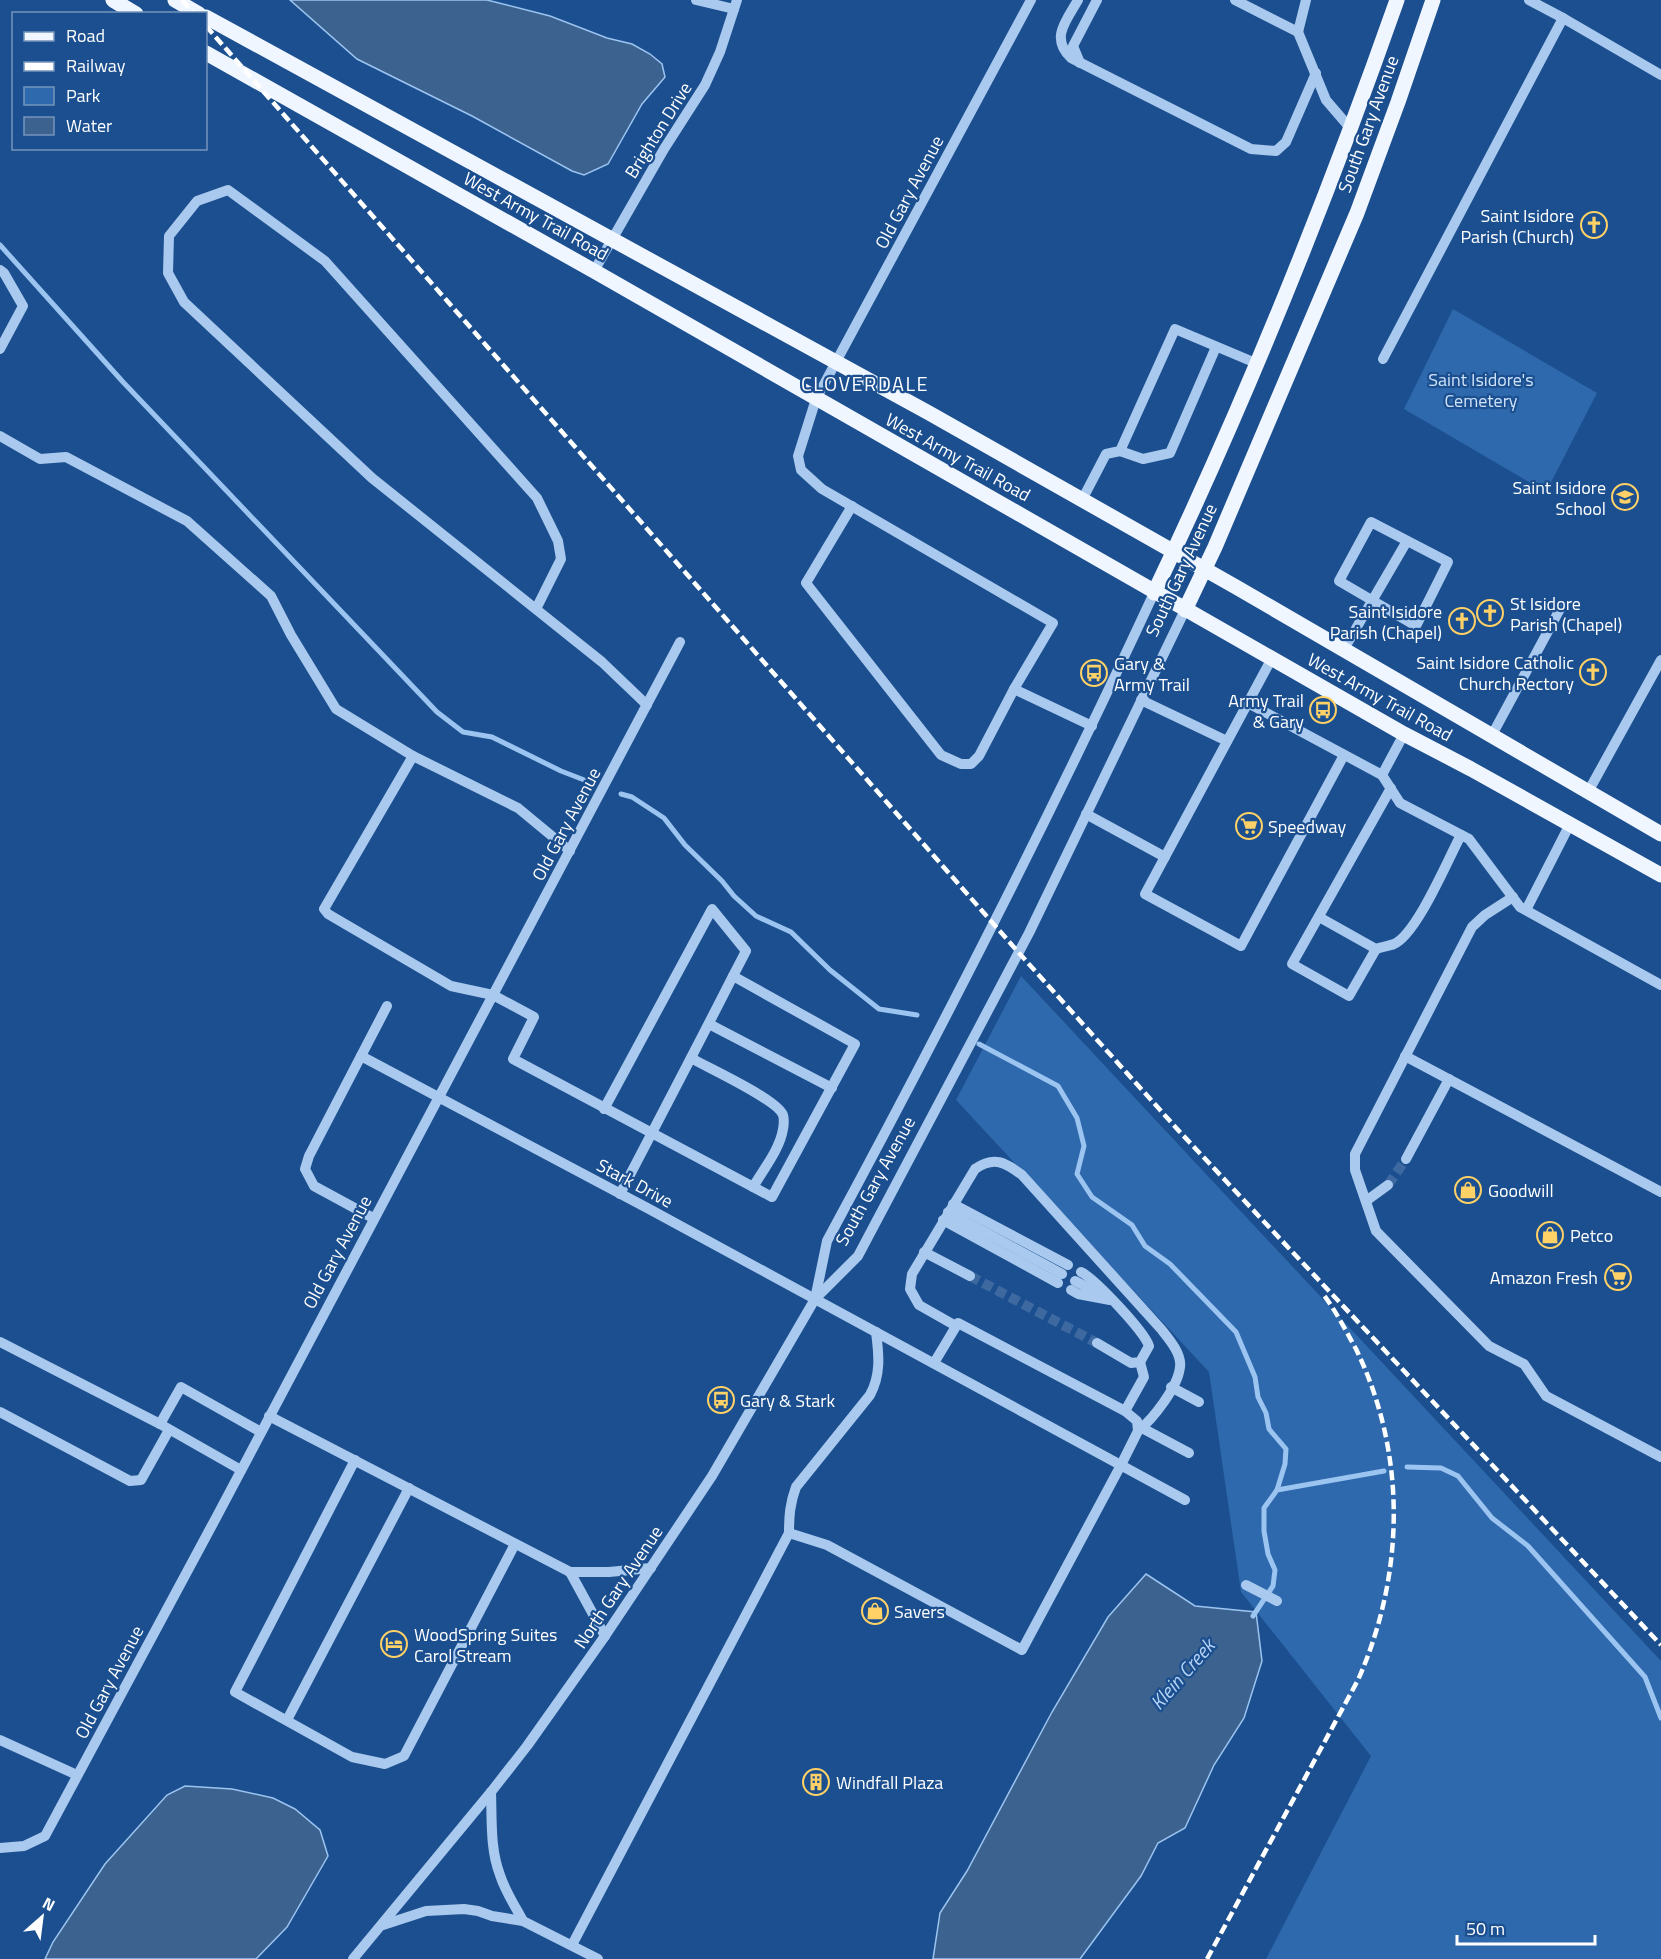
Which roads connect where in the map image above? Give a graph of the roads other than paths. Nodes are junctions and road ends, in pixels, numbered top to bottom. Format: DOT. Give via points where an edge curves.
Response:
graph roads {
  1 [pos="113,0"];
  2 [pos="174,0"];
  3 [pos="696,0"];
  4 [pos="1031,0"];
  5 [pos="1078,0"];
  6 [pos="1097,0"];
  7 [pos="1235,0"];
  8 [pos="1306,0"];
  9 [pos="1397,0"];
  10 [pos="1433,0"];
  11 [pos="1528,0"];
  12 [pos="735,5"];
  13 [pos="133,12"];
  14 [pos="195,12"];
  15 [pos="207,18"];
  16 [pos="1563,18"];
  17 [pos="1298,33"];
  18 [pos="207,54"];
  19 [pos="1080,63"];
  20 [pos="1316,73"];
  21 [pos="1661,75"];
  22 [pos="1350,128"];
  23 [pos="612,239"];
  24 [pos="0,270"];
  25 [pos="594,271"];
  26 [pos="1216,347"];
  27 [pos="0,349"];
  28 [pos="1383,359"];
  29 [pos="836,363"];
  30 [pos="1258,364"];
  31 [pos="816,399"];
  32 [pos="0,436"];
  33 [pos="1120,451"];
  34 [pos="1082,500"];
  35 [pos="852,506"];
  36 [pos="1407,541"];
  37 [pos="1174,551"];
  38 [pos="1205,569"];
  39 [pos="1154,593"];
  40 [pos="1372,600"];
  41 [pos="536,609"];
  42 [pos="1560,609"];
  43 [pos="1185,610"];
  44 [pos="680,642"];
  45 [pos="1344,649"];
  46 [pos="1272,658"];
  47 [pos="1661,660"];
  48 [pos="1014,689"];
  49 [pos="1141,700"];
  50 [pos="1248,703"];
  51 [pos="647,705"];
  52 [pos="1092,726"];
  53 [pos="1404,734"];
  54 [pos="1492,735"];
  55 [pos="1227,741"];
  56 [pos="1344,755"];
  57 [pos="412,756"];
  58 [pos="1382,775"];
  59 [pos="1391,788"];
  60 [pos="1588,792"];
  61 [pos="1086,814"];
  62 [pos="1570,824"];
  63 [pos="1661,834"];
  64 [pos="1461,835"];
  65 [pos="570,851"];
  66 [pos="1165,857"];
  67 [pos="1661,875"];
  68 [pos="1513,897"];
  69 [pos="1526,910"];
  70 [pos="1319,917"];
  71 [pos="1376,949"];
  72 [pos="733,976"];
  73 [pos="1661,985"];
  74 [pos="493,995"];
  75 [pos="387,1006"];
  76 [pos="709,1024"];
  77 [pos="361,1056"];
  78 [pos="1406,1056"];
  79 [pos="691,1058"];
  80 [pos="1449,1079"];
  81 [pos="832,1088"];
  82 [pos="438,1096"];
  83 [pos="604,1109"];
  84 [pos="651,1134"];
  85 [pos="1406,1159"];
  86 [pos="1388,1185"];
  87 [pos="753,1187"];
  88 [pos="1661,1192"];
  89 [pos="620,1194"];
  90 [pos="1366,1201"];
  91 [pos="948,1212"];
  92 [pos="373,1218"];
  93 [pos="922,1255"];
  94 [pos="970,1276"];
  95 [pos="1076,1281"];
  96 [pos="815,1299"];
  97 [pos="957,1324"];
  98 [pos="876,1332"];
  99 [pos="0,1342"];
  100 [pos="1096,1343"];
  101 [pos="1140,1362"];
  102 [pos="934,1363"];
  103 [pos="1172,1387"];
  104 [pos="1199,1402"];
  105 [pos="1125,1411"];
  106 [pos="0,1412"];
  107 [pos="269,1416"];
  108 [pos="164,1427"];
  109 [pos="1140,1429"];
  110 [pos="261,1432"];
  111 [pos="1189,1453"];
  112 [pos="1661,1457"];
  113 [pos="355,1460"];
  114 [pos="1121,1465"];
  115 [pos="241,1470"];
  116 [pos="409,1488"];
  117 [pos="1185,1500"];
  118 [pos="789,1533"];
  119 [pos="515,1544"];
  120 [pos="651,1568"];
  121 [pos="570,1572"];
  122 [pos="1246,1585"];
  123 [pos="1277,1601"];
  124 [pos="605,1636"];
  125 [pos="287,1720"];
  126 [pos="0,1740"];
  127 [pos="77,1775"];
  128 [pos="492,1792"];
  129 [pos="0,1848"];
  130 [pos="523,1921"];
  131 [pos="382,1925"];
  132 [pos="572,1945"];
  133 [pos="353,1959"];
  134 [pos="598,1959"];
  1 -- 13 [label="main road"];
  2 -- 14 [label="main road"];
  3 -- 12 [label="street"];
  4 -- 29 [label="street, Old Gary Avenue"];
  5 -- 19 [label="street" via="1062,29 1060,42 1065,53"];
  6 -- 19 [label="street" via="1072,46"];
  7 -- 17 [label="street"];
  8 -- 17 [label="street"];
  9 -- 22 [label="main road, South Gary Avenue"];
  10 -- 38 [label="main road, South Gary Avenue" via="1357,213"];
  11 -- 16 [label="street"];
  12 -- 23 [label="street, Brighton Drive" via="705,85"];
  15 -- 23 [label="main road, West Army Trail Road"];
  16 -- 21 [label="street"];
  16 -- 28 [label="street"];
  17 -- 20 [label="street"];
  18 -- 25 [label="main road, West Army Trail Road"];
  19 -- 20 [label="street" via="1251,149 1276,151 1286,142"];
  20 -- 22 [label="street" via="1326,100"];
  22 -- 30 [label="main road, South Gary Avenue"];
  23 -- 25 [label="street, Brighton Drive"];
  23 -- 29 [label="main road, West Army Trail Road"];
  24 -- 27 [label="street" via="23,306"];
  25 -- 31 [label="main road, West Army Trail Road"];
  26 -- 30 [label="street"];
  26 -- 33 [label="street" via="1170,453 1143,459"];
  26 -- 33 [label="street" via="1175,329"];
  29 -- 31 [label="street, Old Gary Avenue"];
  29 -- 34 [label="main road, West Army Trail Road"];
  30 -- 37 [label="main road, South Gary Avenue"];
  31 -- 35 [label="street, Old Gary Avenue" via="798,456 801,470 822,489"];
  31 -- 39 [label="main road, West Army Trail Road"];
  32 -- 57 [label="street" via="40,459 66,457 187,520 271,596 336,709"];
  33 -- 34 [label="street" via="1106,454"];
  34 -- 37 [label="main road, West Army Trail Road"];
  35 -- 48 [label="street, Old Gary Avenue" via="1053,623"];
  35 -- 48 [label="street" via="807,583 941,755 971,764"];
  36 -- 40 [label="street"];
  36 -- 40 [label="street" via="1371,522 1339,581"];
  36 -- 40 [label="street" via="1448,562 1416,626"];
  37 -- 38 [label="main road, West Army Trail Road"];
  37 -- 39 [label="main road, South Gary Avenue"];
  38 -- 43 [label="main road, South Gary Avenue"];
  38 -- 45 [label="main road, West Army Trail Road"];
  39 -- 43 [label="main road, West Army Trail Road"];
  39 -- 52 [label="street, South Gary Avenue"];
  40 -- 45 [label="street"];
  41 -- 41 [label="street" via="372,478 184,302 168,273 169,236 197,201 228,190 325,261 537,498 558,541 561,559"];
  41 -- 51 [label="street" via="602,662"];
  42 -- 54 [label="street"];
  43 -- 46 [label="main road, West Army Trail Road"];
  43 -- 49 [label="street, South Gary Avenue"];
  44 -- 51 [label="street, Old Gary Avenue"];
  45 -- 54 [label="main road, West Army Trail Road"];
  46 -- 50 [label="street"];
  46 -- 53 [label="main road, West Army Trail Road"];
  47 -- 60 [label="street"];
  48 -- 52 [label="street"];
  49 -- 55 [label="street"];
  49 -- 61 [label="street, South Gary Avenue"];
  50 -- 55 [label="street"];
  50 -- 56 [label="street"];
  51 -- 65 [label="street, Old Gary Avenue"];
  52 -- 96 [label="street, South Gary Avenue" via="994,925 827,1241"];
  53 -- 58 [label="street"];
  53 -- 62 [label="main road, West Army Trail Road"];
  54 -- 60 [label="main road, West Army Trail Road"];
  55 -- 66 [label="street"];
  56 -- 58 [label="street"];
  56 -- 66 [label="street" via="1241,946 1145,894"];
  57 -- 65 [label="street" via="518,808"];
  57 -- 74 [label="street" via="324,909 451,986"];
  58 -- 59 [label="street"];
  59 -- 64 [label="street" via="1400,803"];
  59 -- 70 [label="street"];
  60 -- 63 [label="main road, West Army Trail Road"];
  61 -- 66 [label="street"];
  61 -- 96 [label="street, South Gary Avenue" via="1019,953 858,1256"];
  62 -- 67 [label="main road, West Army Trail Road"];
  62 -- 69 [label="street"];
  64 -- 68 [label="street"];
  64 -- 71 [label="street" via="1406,935 1395,944"];
  65 -- 74 [label="street, Old Gary Avenue"];
  68 -- 69 [label="street"];
  68 -- 78 [label="street" via="1472,927"];
  69 -- 73 [label="street"];
  70 -- 71 [label="street"];
  70 -- 71 [label="street" via="1292,964 1349,996"];
  72 -- 76 [label="street"];
  72 -- 81 [label="street" via="855,1044"];
  72 -- 83 [label="street" via="746,951 712,909"];
  74 -- 82 [label="street, Old Gary Avenue"];
  74 -- 83 [label="street" via="534,1017 513,1059"];
  75 -- 77 [label="street"];
  76 -- 79 [label="street"];
  76 -- 81 [label="street"];
  77 -- 82 [label="street, Stark Drive"];
  77 -- 92 [label="street" via="305,1169 314,1186"];
  78 -- 80 [label="street"];
  78 -- 90 [label="street" via="1355,1154 1355,1170"];
  79 -- 84 [label="street"];
  79 -- 87 [label="street" via="762,1096 783,1115 779,1142"];
  80 -- 85 [label="street"];
  80 -- 88 [label="street"];
  81 -- 87 [label="street" via="772,1197"];
  82 -- 89 [label="street, Stark Drive"];
  82 -- 92 [label="street, Old Gary Avenue"];
  83 -- 84 [label="street"];
  84 -- 87 [label="street"];
  84 -- 89 [label="street"];
  86 -- 90 [label="street"];
  89 -- 96 [label="street, Stark Drive"];
  90 -- 112 [label="street" via="1376,1231 1490,1346 1524,1364 1546,1396"];
  91 -- 91 [label="street" via="1063,1274"];
  91 -- 93 [label="street"];
  91 -- 103 [label="street" via="975,1169 985,1162 1004,1164 1022,1175 1161,1329 1178,1356 1180,1367"];
  92 -- 107 [label="street, Old Gary Avenue"];
  93 -- 94 [label="street"];
  93 -- 97 [label="street" via="912,1274 910,1289 914,1297 924,1308"];
  95 -- 101 [label="street" via="1111,1300 1146,1338 1149,1346"];
  96 -- 98 [label="street, Stark Drive"];
  96 -- 120 [label="street, North Gary Avenue" via="712,1476"];
  97 -- 102 [label="street"];
  97 -- 105 [label="street"];
  98 -- 102 [label="street, Stark Drive"];
  98 -- 118 [label="street" via="879,1356 874,1386 796,1487"];
  99 -- 108 [label="street"];
  100 -- 101 [label="street" via="1131,1363"];
  101 -- 105 [label="street" via="1144,1377"];
  102 -- 114 [label="street, Stark Drive"];
  103 -- 104 [label="street"];
  103 -- 109 [label="street"];
  105 -- 109 [label="street"];
  106 -- 108 [label="street" via="130,1481 141,1480"];
  107 -- 110 [label="street, Old Gary Avenue"];
  107 -- 113 [label="street"];
  108 -- 110 [label="street" via="181,1387"];
  108 -- 115 [label="street"];
  109 -- 111 [label="street"];
  109 -- 114 [label="street"];
  110 -- 115 [label="street, Old Gary Avenue"];
  113 -- 116 [label="street"];
  113 -- 125 [label="street" via="235,1692"];
  114 -- 117 [label="street, Stark Drive"];
  114 -- 118 [label="street" via="1022,1650 826,1545"];
  115 -- 127 [label="street, Old Gary Avenue"];
  116 -- 119 [label="street"];
  116 -- 125 [label="street"];
  118 -- 132 [label="street"];
  119 -- 121 [label="street"];
  119 -- 125 [label="street" via="404,1756 385,1764 352,1757"];
  120 -- 121 [label="street"];
  120 -- 124 [label="street, North Gary Avenue"];
  121 -- 124 [label="street"];
  122 -- 123 [label="street"];
  124 -- 128 [label="street, North Gary Avenue"];
  126 -- 127 [label="street"];
  127 -- 129 [label="street, Old Gary Avenue" via="45,1836 24,1846"];
  128 -- 130 [label="street" via="496,1864"];
  128 -- 131 [label="street, North Gary Avenue"];
  130 -- 131 [label="street" via="454,1909 426,1911"];
  130 -- 132 [label="street"];
  131 -- 133 [label="street, North Gary Avenue"];
  132 -- 134 [label="street"];
}
